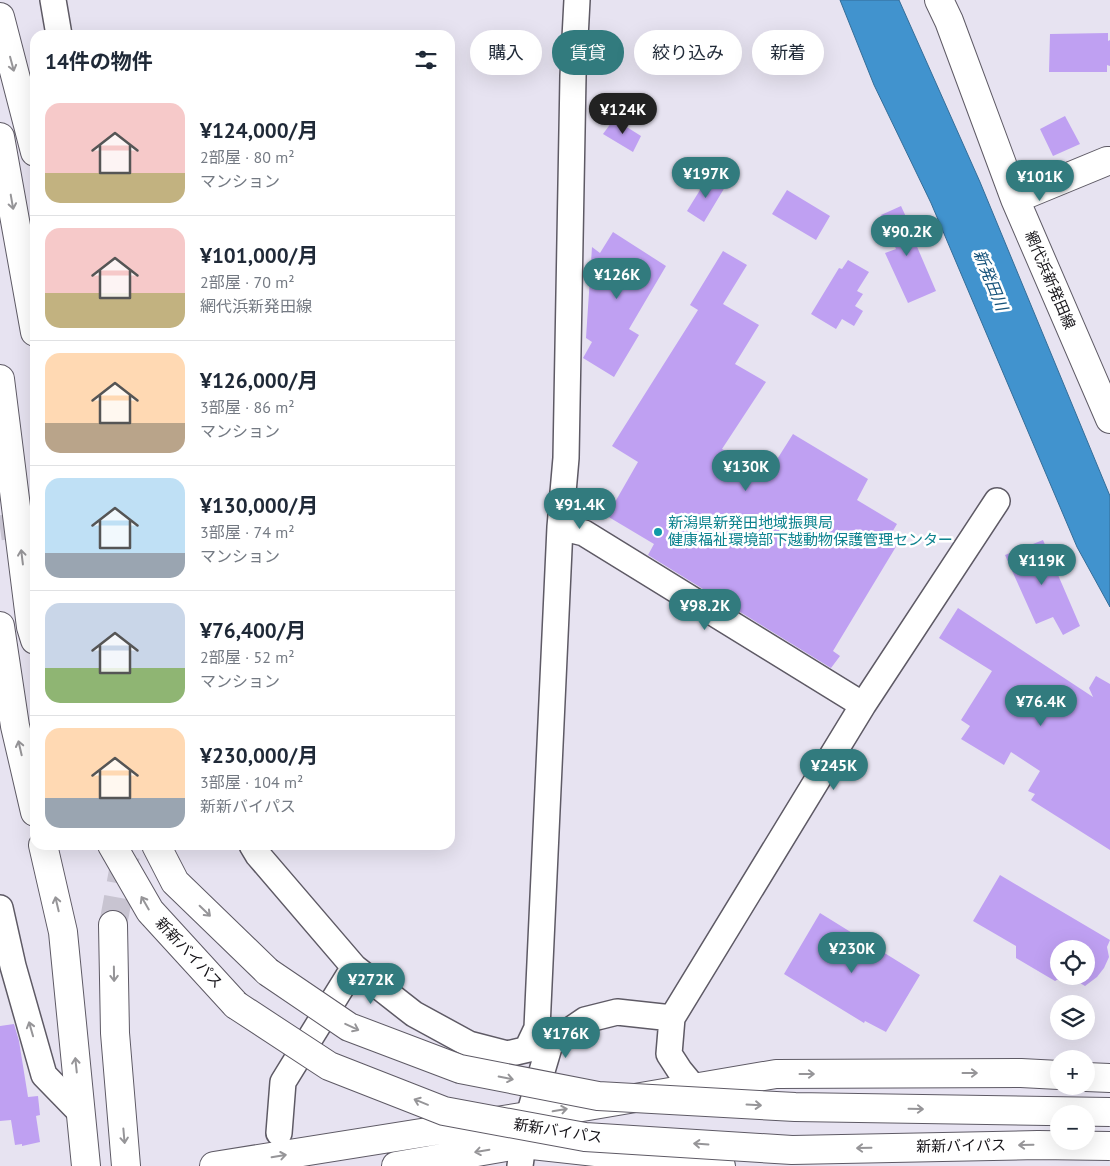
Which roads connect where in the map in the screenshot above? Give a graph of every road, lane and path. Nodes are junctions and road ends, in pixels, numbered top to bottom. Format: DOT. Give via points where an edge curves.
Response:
graph roads {
  1 [pos="52,0"];
  2 [pos="577,0"];
  3 [pos="939,0"];
  4 [pos="0,17"];
  5 [pos="58,30"];
  6 [pos="30,133"];
  7 [pos="0,137"];
  8 [pos="1110,161"];
  9 [pos="1015,200"];
  10 [pos="30,304"];
  11 [pos="0,379"];
  12 [pos="1110,419"];
  13 [pos="997,502"];
  14 [pos="560,527"];
  15 [pos="30,620"];
  16 [pos="0,626"];
  17 [pos="863,705"];
  18 [pos="30,790"];
  19 [pos="44,850"];
  20 [pos="115,850"];
  21 [pos="158,850"];
  22 [pos="255,850"];
  23 [pos="0,908"];
  24 [pos="113,925"];
  25 [pos="354,967"];
  26 [pos="672,1018"];
  27 [pos="538,1047"];
  28 [pos="1050,1075"];
  29 [pos="1095,1077"];
  30 [pos="1110,1078"];
  31 [pos="694,1088"];
  32 [pos="1110,1112"];
  33 [pos="81,1113"];
  34 [pos="529,1115"];
  35 [pos="279,1133"];
  36 [pos="1110,1146"];
  37 [pos="521,1155"];
  38 [pos="86,1166"];
  39 [pos="126,1166"];
  40 [pos="214,1166"];
  41 [pos="396,1166"];
  42 [pos="721,1166"];
  1 -- 5 [label="street"];
  2 -- 14 [label="street" via="566,458"];
  3 -- 9 [label="main road, 網代浜新発田線"];
  4 -- 6 [label="main road, one-way"];
  7 -- 10 [label="main road, one-way"];
  8 -- 9 [label="main road"];
  9 -- 12 [label="main road, 網代浜新発田線"];
  15 -- 11 [label="main road, one-way"];
  13 -- 17 [label="street"];
  14 -- 17 [label="street" via="584,533"];
  14 -- 27 [label="street"];
  18 -- 16 [label="main road, one-way" via="15,726"];
  17 -- 26 [label="street"];
  33 -- 19 [label="main road, one-way" via="63,932"];
  36 -- 20 [label="main road, 新新バイパス, one-way, bridge" via="1038,1144 792,1150 585,1137 444,1112 329,1066 236,1004 150,911"];
  21 -- 32 [label="main road, one-way, bridge" via="174,882 268,972 349,1027 460,1069 598,1096 794,1107"];
  22 -- 25 [label="street"];
  33 -- 23 [label="street, one-way" via="44,1075 12,966"];
  24 -- 39 [label="main road, one-way" via="115,1032"];
  25 -- 27 [label="street" via="414,1014 469,1044 507,1054"];
  25 -- 35 [label="street" via="283,1082"];
  26 -- 27 [label="street" via="617,1012 585,1020"];
  26 -- 31 [label="street" via="669,1054"];
  27 -- 34 [label="street"];
  31 -- 28 [label="main road, one-way" via="776,1074"];
  29 -- 30 [label="main road"];
  34 -- 31 [label="main road, one-way"];
  33 -- 38 [label="main road"];
  34 -- 37 [label="street"];
  40 -- 34 [label="main road, one-way"];
  37 -- 41 [label="main road, one-way"];
  37 -- 42 [label="main road"];
}
